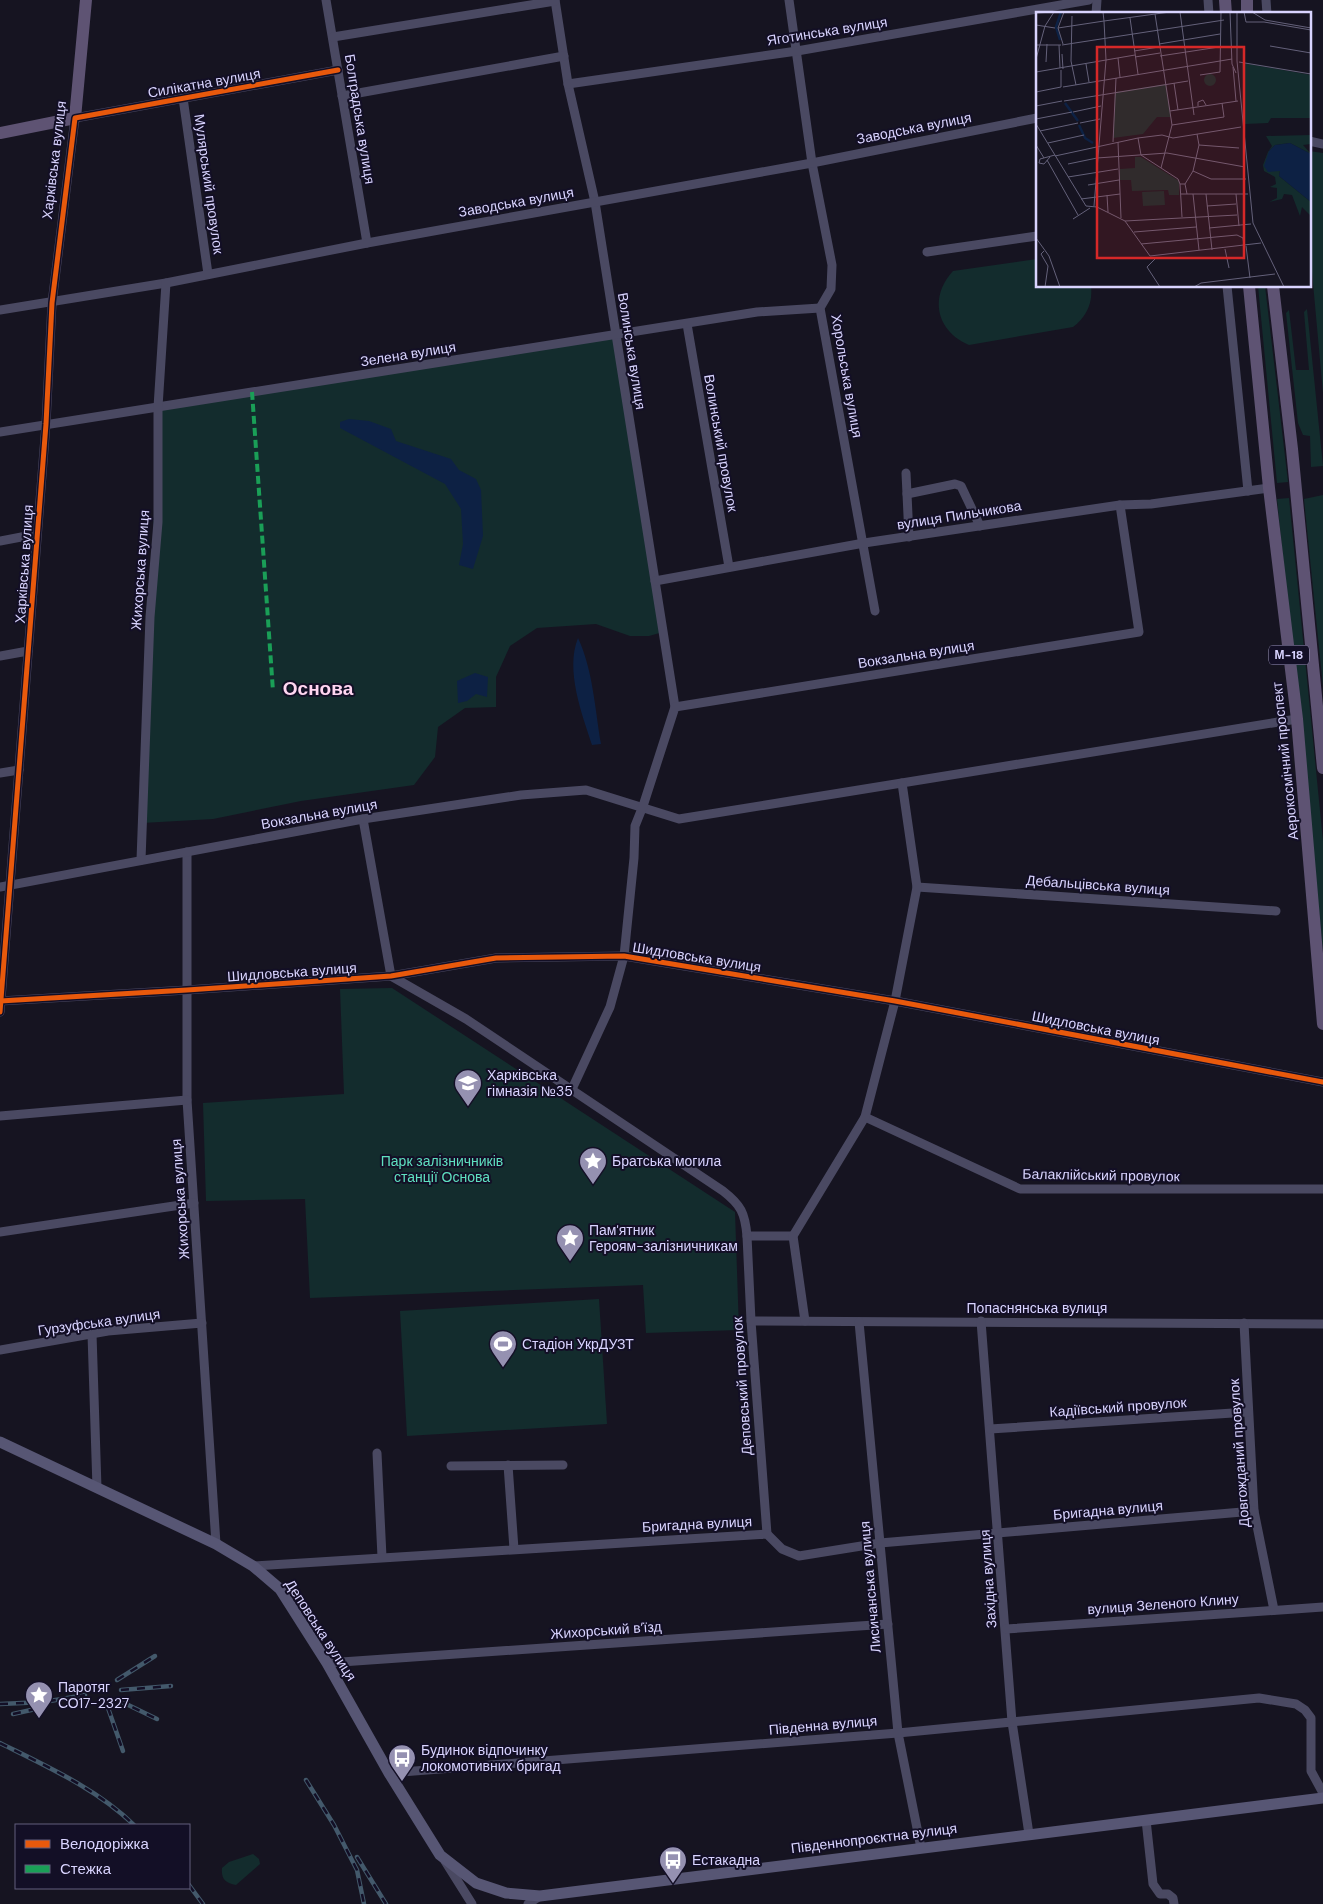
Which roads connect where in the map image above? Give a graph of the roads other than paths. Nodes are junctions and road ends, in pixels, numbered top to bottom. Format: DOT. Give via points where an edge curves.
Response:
graph roads {
  1 [pos="86,0"];
  2 [pos="326,0"];
  3 [pos="789,0"];
  4 [pos="1089,0"];
  5 [pos="555,1"];
  6 [pos="333,37"];
  7 [pos="797,51"];
  8 [pos="564,56"];
  9 [pos="338,70"];
  10 [pos="568,84"];
  11 [pos="342,96"];
  12 [pos="184,98"];
  13 [pos="75,118"];
  14 [pos="1036,118"];
  15 [pos="0,133"];
  16 [pos="1310,142"];
  17 [pos="1323,144"];
  18 [pos="812,163"];
  19 [pos="595,202"];
  20 [pos="1036,236"];
  21 [pos="367,243"];
  22 [pos="927,252"];
  23 [pos="208,274"];
  24 [pos="166,282"];
  25 [pos="1227,288"];
  26 [pos="1249,288"];
  27 [pos="1272,288"];
  28 [pos="52,303"];
  29 [pos="820,308"];
  30 [pos="0,310"];
  31 [pos="687,324"];
  32 [pos="615,336"];
  33 [pos="158,406"];
  34 [pos="46,424"];
  35 [pos="0,432"];
  36 [pos="906,473"];
  37 [pos="1269,488"];
  38 [pos="1248,491"];
  39 [pos="907,494"];
  40 [pos="1120,505"];
  41 [pos="980,526"];
  42 [pos="37,534"];
  43 [pos="909,536"];
  44 [pos="0,542"];
  45 [pos="864,543"];
  46 [pos="729,567"];
  47 [pos="655,581"];
  48 [pos="875,611"];
  49 [pos="28,651"];
  50 [pos="0,656"];
  51 [pos="675,707"];
  52 [pos="1297,719"];
  53 [pos="1323,768"];
  54 [pos="19,770"];
  55 [pos="0,773"];
  56 [pos="902,784"];
  57 [pos="643,806"];
  58 [pos="363,819"];
  59 [pos="186,852"];
  60 [pos="141,860"];
  61 [pos="10,884"];
  62 [pos="0,887"];
  63 [pos="917,887"];
  64 [pos="1276,911"];
  65 [pos="624,956"];
  66 [pos="391,976"];
  67 [pos="187,990"];
  68 [pos="0,1001"];
  69 [pos="895,1001"];
  70 [pos="0,1012"];
  71 [pos="1323,1024"];
  72 [pos="1323,1082"];
  73 [pos="572,1089"];
  74 [pos="187,1100"];
  75 [pos="0,1116"];
  76 [pos="865,1117"];
  77 [pos="1323,1189"];
  78 [pos="194,1203"];
  79 [pos="0,1232"];
  80 [pos="747,1236"];
  81 [pos="794,1236"];
  82 [pos="751,1321"];
  83 [pos="805,1321"];
  84 [pos="982,1321"];
  85 [pos="859,1322"];
  86 [pos="202,1323"];
  87 [pos="1244,1323"];
  88 [pos="1323,1324"];
  89 [pos="92,1334"];
  90 [pos="0,1350"];
  91 [pos="1248,1412"];
  92 [pos="990,1429"];
  93 [pos="0,1442"];
  94 [pos="378,1453"];
  95 [pos="508,1465"];
  96 [pos="563,1465"];
  97 [pos="451,1466"];
  98 [pos="97,1488"];
  99 [pos="1254,1512"];
  100 [pos="998,1533"];
  101 [pos="767,1534"];
  102 [pos="880,1543"];
  103 [pos="216,1544"];
  104 [pos="514,1549"];
  105 [pos="382,1557"];
  106 [pos="253,1566"];
  107 [pos="1323,1606"];
  108 [pos="1274,1610"];
  109 [pos="888,1624"];
  110 [pos="1006,1629"];
  111 [pos="327,1663"];
  112 [pos="1012,1722"];
  113 [pos="898,1733"];
  114 [pos="389,1773"];
  115 [pos="1323,1793"];
  116 [pos="1323,1798"];
  117 [pos="1146,1820"];
  118 [pos="1029,1834"];
  119 [pos="921,1848"];
  120 [pos="440,1855"];
  121 [pos="540,1896"];
  122 [pos="472,1904"];
  123 [pos="528,1904"];
  124 [pos="1174,1904"];
  1 -- 13 [label="main road, Харківська вулиця"];
  2 -- 6 [label="street, Болградська вулиця"];
  3 -- 7 [label="street, Хорольська вулиця"];
  4 -- 7 [label="street, Яготинська вулиця"];
  5 -- 6 [label="street"];
  5 -- 8 [label="street, Волинська вулиця"];
  6 -- 9 [label="street, Болградська вулиця"];
  7 -- 10 [label="street, Яготинська вулиця"];
  7 -- 18 [label="street, Хорольська вулиця"];
  8 -- 10 [label="street, Волинська вулиця"];
  8 -- 11 [label="street"];
  9 -- 11 [label="street, Болградська вулиця"];
  9 -- 12 [label="street, Силікатна вулиця"];
  10 -- 19 [label="street, Волинська вулиця"];
  11 -- 21 [label="street, Болградська вулиця"];
  12 -- 13 [label="street, Силікатна вулиця"];
  12 -- 23 [label="street, Мулярський провулок"];
  13 -- 15 [label="main road, Силікатна вулиця"];
  13 -- 28 [label="street, Харківська вулиця"];
  14 -- 18 [label="street, Заводська вулиця"];
  16 -- 17 [label="street"];
  18 -- 19 [label="street, Заводська вулиця"];
  18 -- 29 [label="street, Хорольська вулиця" via="832,265 831,289"];
  19 -- 21 [label="street, Заводська вулиця"];
  19 -- 32 [label="street, Волинська вулиця"];
  20 -- 22 [label="street"];
  21 -- 23 [label="street, Заводська вулиця"];
  23 -- 24 [label="street, Заводська вулиця"];
  24 -- 28 [label="street, Заводська вулиця"];
  24 -- 33 [label="street, Жихорська вулиця"];
  25 -- 38 [label="street"];
  26 -- 37 [label="main road, Аерокосмічний проспект / М-18"];
  27 -- 53 [label="main road, М-18" via="1293,458"];
  28 -- 30 [label="street, Заводська вулиця"];
  28 -- 34 [label="street, Харківська вулиця"];
  29 -- 31 [label="street, Зелена вулиця" via="758,312"];
  29 -- 45 [label="street, Хорольська вулиця"];
  31 -- 32 [label="street, Зелена вулиця"];
  31 -- 46 [label="street, Волинський провулок"];
  32 -- 33 [label="street, Зелена вулиця"];
  32 -- 47 [label="street, Волинська вулиця"];
  33 -- 34 [label="street, Зелена вулиця"];
  33 -- 60 [label="street, Жихорська вулиця" via="158,522 150,617"];
  34 -- 35 [label="street, Зелена вулиця"];
  34 -- 42 [label="street, Харківська вулиця"];
  36 -- 39 [label="street"];
  37 -- 38 [label="street, вулиця Пильчикова"];
  37 -- 52 [label="main road, Аерокосмічний проспект / М-18"];
  38 -- 40 [label="street, вулиця Пильчикова"];
  39 -- 41 [label="street" via="955,484 961,486"];
  39 -- 43 [label="street"];
  40 -- 41 [label="street, вулиця Пильчикова"];
  40 -- 51 [label="street, Вокзальна вулиця" via="1139,632"];
  41 -- 43 [label="street, вулиця Пильчикова"];
  42 -- 44 [label="street"];
  42 -- 49 [label="street, Харківська вулиця"];
  43 -- 45 [label="street, вулиця Пильчикова"];
  45 -- 46 [label="street, вулиця Пильчикова"];
  45 -- 48 [label="street, Хорольська вулиця"];
  46 -- 47 [label="street, вулиця Пильчикова"];
  47 -- 51 [label="street, Волинська вулиця"];
  49 -- 50 [label="street"];
  49 -- 54 [label="street, Харківська вулиця"];
  51 -- 57 [label="street"];
  52 -- 56 [label="street, Вокзальна вулиця"];
  52 -- 71 [label="main road, Аерокосмічний проспект / М-18"];
  54 -- 55 [label="street"];
  54 -- 61 [label="street, Харківська вулиця"];
  56 -- 57 [label="street, Вокзальна вулиця" via="679,819"];
  56 -- 63 [label="street"];
  57 -- 58 [label="street, Вокзальна вулиця" via="586,790 521,795"];
  57 -- 65 [label="street" via="635,826"];
  58 -- 59 [label="street, Вокзальна вулиця"];
  58 -- 66 [label="street"];
  59 -- 60 [label="street, Вокзальна вулиця"];
  59 -- 67 [label="street, Жихорська вулиця"];
  60 -- 61 [label="street, Вокзальна вулиця"];
  61 -- 62 [label="street, Вокзальна вулиця"];
  61 -- 68 [label="street, Харківська вулиця"];
  63 -- 64 [label="street, Дебальцівська вулиця"];
  63 -- 69 [label="street"];
  65 -- 66 [label="street, Шидловська вулиця" via="496,958"];
  65 -- 69 [label="street, Шидловська вулиця"];
  65 -- 73 [label="street" via="610,1007"];
  66 -- 67 [label="street, Шидловська вулиця"];
  66 -- 73 [label="street, Деповський провулок" via="466,1018"];
  67 -- 68 [label="street, Шидловська вулиця"];
  67 -- 74 [label="street, Жихорська вулиця"];
  68 -- 70 [label="street, Харківська вулиця"];
  69 -- 72 [label="street, Шидловська вулиця"];
  69 -- 76 [label="street"];
  73 -- 80 [label="street, Деповський провулок" via="728,1195 741,1207"];
  74 -- 75 [label="street"];
  74 -- 78 [label="street, Жихорська вулиця"];
  76 -- 77 [label="street, Балаклійський провулок" via="1020,1189"];
  76 -- 81 [label="street"];
  78 -- 79 [label="street"];
  78 -- 86 [label="street, Жихорська вулиця"];
  80 -- 81 [label="street"];
  80 -- 82 [label="street, Деповський провулок"];
  81 -- 83 [label="street"];
  82 -- 83 [label="street, Попаснянська вулиця"];
  82 -- 101 [label="street, Деповський провулок"];
  83 -- 85 [label="street, Попаснянська вулиця"];
  84 -- 85 [label="street, Попаснянська вулиця"];
  84 -- 87 [label="street, Попаснянська вулиця"];
  84 -- 92 [label="street, Західна вулиця"];
  85 -- 102 [label="street, Лисичанська вулиця"];
  86 -- 89 [label="street, Гурзуфська вулиця"];
  86 -- 103 [label="street, Жихорська вулиця"];
  87 -- 88 [label="street, Попаснянська вулиця"];
  87 -- 91 [label="street, Довгожданий провулок"];
  89 -- 90 [label="street, Гурзуфська вулиця"];
  89 -- 98 [label="street"];
  91 -- 92 [label="street, Кадіївський провулок"];
  91 -- 99 [label="street, Довгожданий провулок"];
  92 -- 100 [label="street, Західна вулиця"];
  93 -- 98 [label="main road, Деповська вулиця"];
  94 -- 105 [label="street"];
  95 -- 96 [label="street"];
  95 -- 97 [label="street"];
  95 -- 104 [label="street"];
  98 -- 103 [label="main road, Деповська вулиця"];
  99 -- 100 [label="street, Бригадна вулиця"];
  99 -- 108 [label="street, Довгожданий провулок"];
  100 -- 102 [label="street, Бригадна вулиця"];
  100 -- 110 [label="street, Західна вулиця"];
  101 -- 102 [label="street, Бригадна вулиця" via="782,1549 799,1556"];
  101 -- 104 [label="street, Бригадна вулиця"];
  102 -- 109 [label="street, Лисичанська вулиця"];
  103 -- 106 [label="main road, Деповська вулиця"];
  104 -- 105 [label="street, Бригадна вулиця"];
  105 -- 106 [label="street, Бригадна вулиця"];
  106 -- 111 [label="main road, Деповська вулиця" via="280,1590"];
  107 -- 108 [label="street, вулиця Зеленого Клину"];
  108 -- 110 [label="street, вулиця Зеленого Клину"];
  109 -- 111 [label="street, Жихорський в’їзд"];
  109 -- 113 [label="street, Лисичанська вулиця"];
  110 -- 112 [label="street, Західна вулиця"];
  111 -- 114 [label="main road, Деповська вулиця"];
  112 -- 113 [label="street, Південна вулиця"];
  112 -- 115 [label="street, Південна вулиця" via="1259,1698 1296,1704 1311,1718 1311,1771"];
  112 -- 118 [label="street, Західна вулиця"];
  113 -- 114 [label="street, Південна вулиця"];
  113 -- 119 [label="street, Лисичанська вулиця"];
  114 -- 120 [label="main road, Деповська вулиця"];
  116 -- 117 [label="main road, Південнопроєктна вулиця"];
  117 -- 118 [label="main road, Південнопроєктна вулиця"];
  117 -- 124 [label="street" via="1153,1884 1160,1894 1173,1898"];
  118 -- 119 [label="main road, Південнопроєктна вулиця"];
  119 -- 121 [label="main road, Південнопроєктна вулиця"];
  120 -- 121 [label="main road, Південнопроєктна вулиця" via="476,1883 506,1893"];
  120 -- 122 [label="street"];
  121 -- 123 [label="street"];
}
